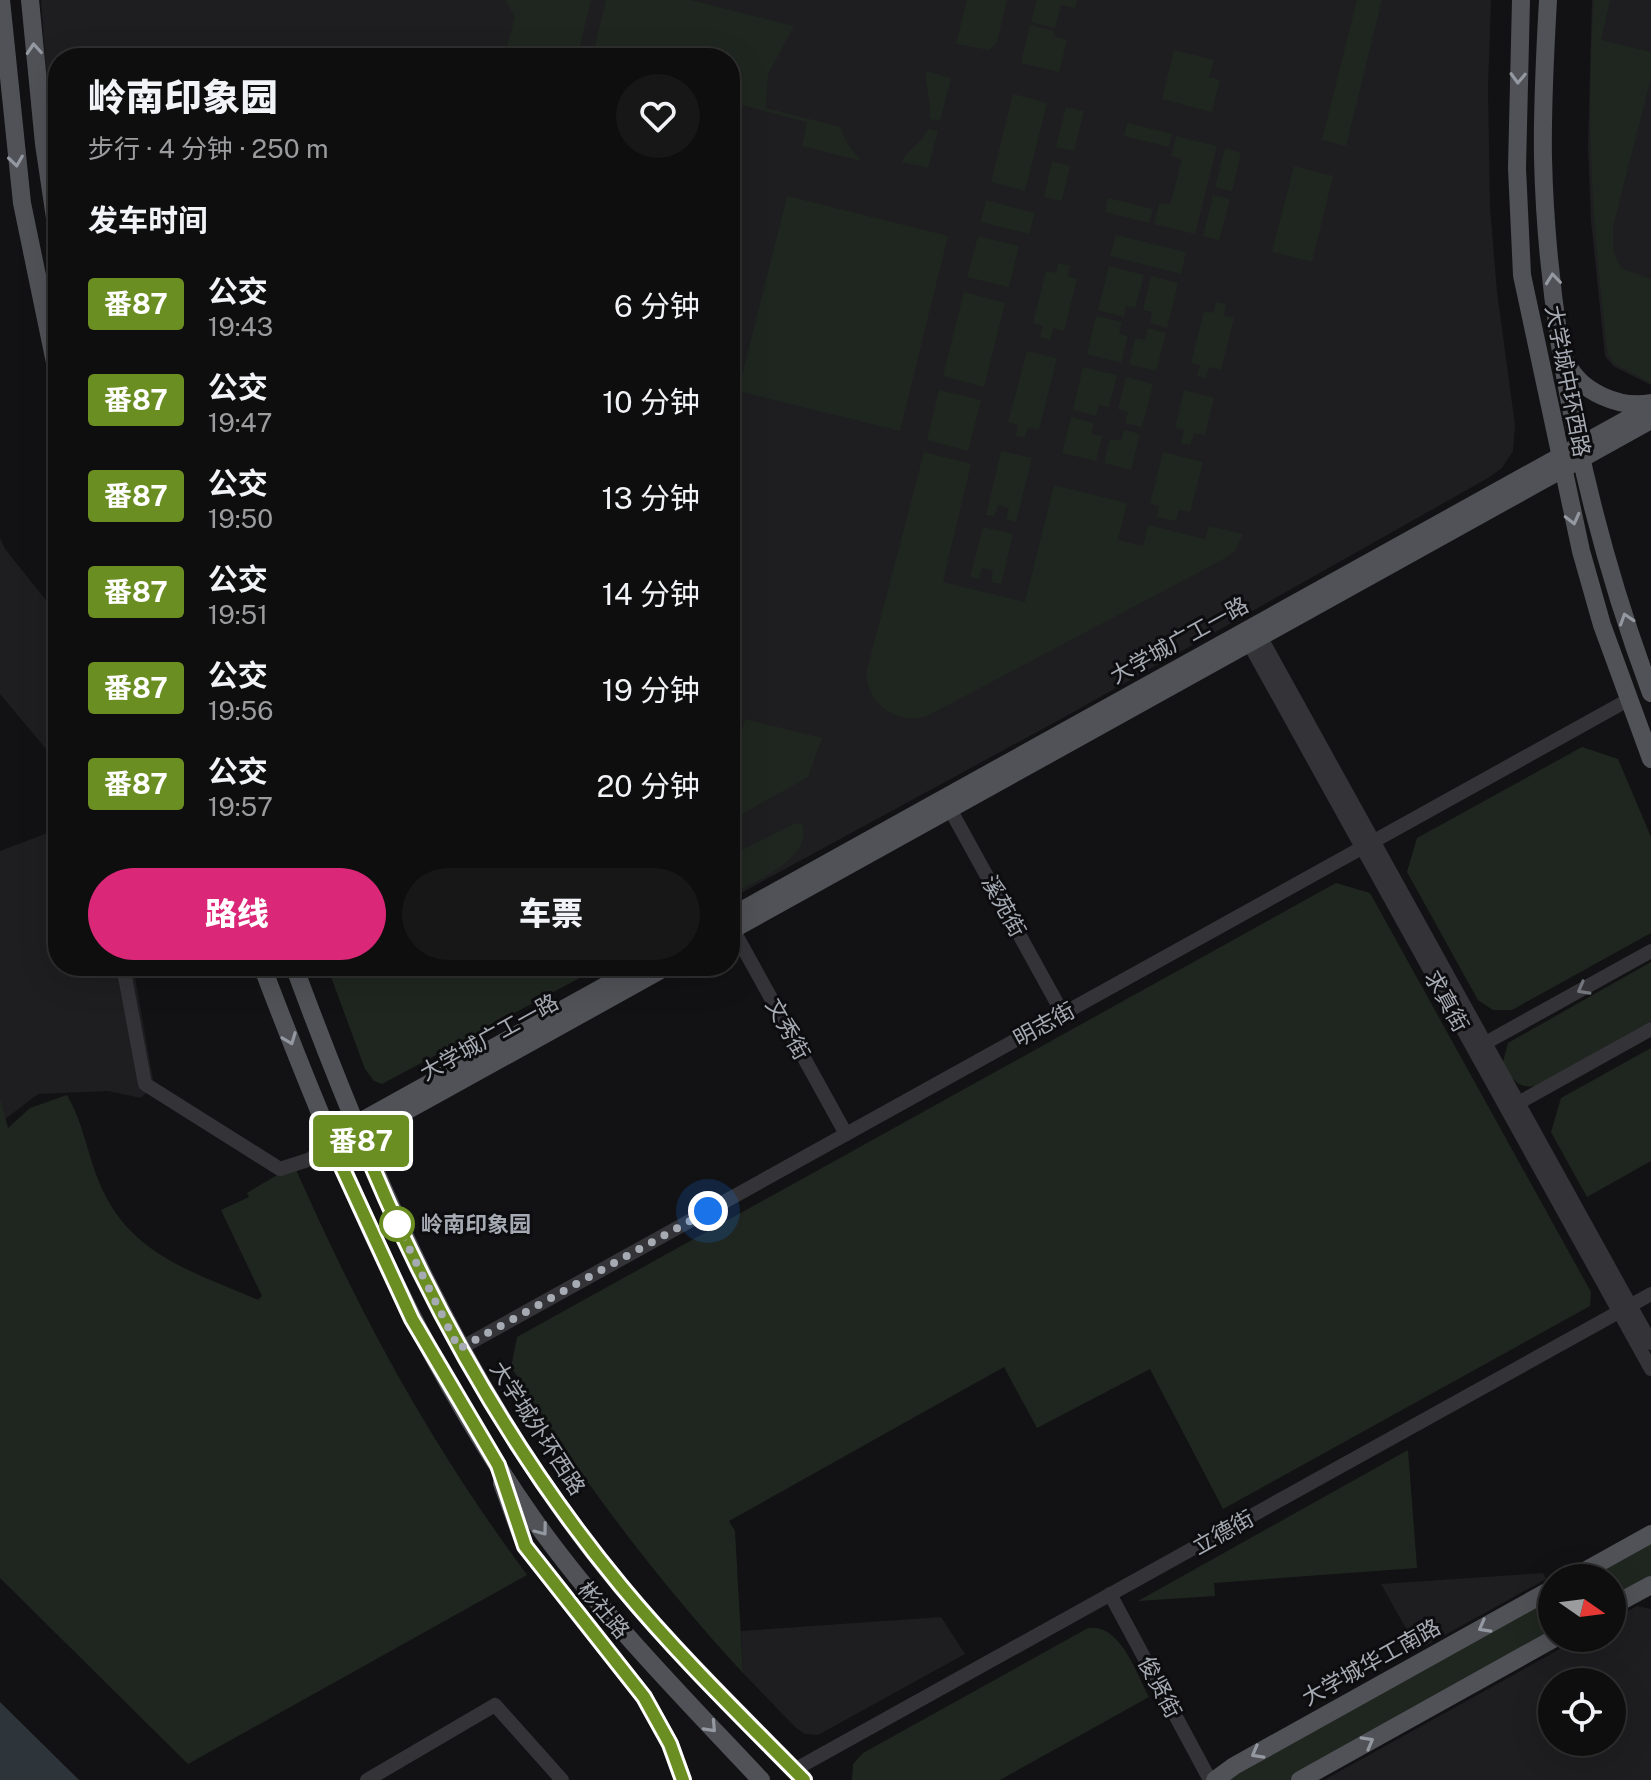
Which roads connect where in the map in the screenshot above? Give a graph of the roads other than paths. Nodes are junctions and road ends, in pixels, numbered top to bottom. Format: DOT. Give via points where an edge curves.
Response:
graph roads {
  1 [pos="1,0"];
  2 [pos="30,0"];
  3 [pos="1521,0"];
  4 [pos="1548,0"];
  5 [pos="48,171"];
  6 [pos="48,329"];
  7 [pos="1564,357"];
  8 [pos="1651,405"];
  9 [pos="1651,420"];
  10 [pos="1582,452"];
  11 [pos="1560,464"];
  12 [pos="1252,635"];
  13 [pos="1650,690"];
  14 [pos="1628,700"];
  15 [pos="1651,759"];
  16 [pos="947,804"];
  17 [pos="1368,845"];
  18 [pos="740,921"];
  19 [pos="740,942"];
  20 [pos="1651,951"];
  21 [pos="125,976"];
  22 [pos="266,976"];
  23 [pos="298,976"];
  24 [pos="624,976"];
  25 [pos="649,976"];
  26 [pos="1063,1014"];
  27 [pos="1651,1029"];
  28 [pos="1480,1046"];
  29 [pos="1512,1106"];
  30 [pos="357,1131"];
  31 [pos="846,1134"];
  32 [pos="332,1145"];
  33 [pos="388,1202"];
  34 [pos="362,1214"];
  35 [pos="1651,1294"];
  36 [pos="1625,1308"];
  37 [pos="1651,1343"];
  38 [pos="459,1349"];
  39 [pos="1651,1369"];
  40 [pos="498,1465"];
  41 [pos="1651,1534"];
  42 [pos="1597,1564"];
  43 [pos="1651,1585"];
  44 [pos="1110,1594"];
  45 [pos="1538,1597"];
  46 [pos="1626,1598"];
  47 [pos="1538,1647"];
  48 [pos="799,1775"];
  49 [pos="367,1780"];
  50 [pos="562,1780"];
  51 [pos="683,1780"];
  52 [pos="761,1780"];
  53 [pos="1213,1780"];
  54 [pos="1300,1780"];
  1 -- 6 [label="main road, one-way" via="22,203"];
  5 -- 2 [label="main road, one-way"];
  3 -- 11 [label="main road, 大学城中环西路, one-way" via="1517,168 1522,275"];
  7 -- 4 [label="main road, 大学城中环西路, one-way" via="1543,159"];
  7 -- 8 [label="main road" via="1576,378 1593,391 1617,401"];
  7 -- 10 [label="main road, 大学城中环西路"];
  8 -- 10 [label="main road, 大学城广工一路"];
  9 -- 10 [label="main road, 大学城广工一路"];
  10 -- 11 [label="main road, 大学城广工一路"];
  13 -- 10 [label="main road, 大学城中环西路, one-way" via="1611,571"];
  11 -- 12 [label="main road, 大学城广工一路"];
  11 -- 14 [label="main road, 大学城中环西路, one-way" via="1599,614"];
  12 -- 16 [label="main road, 大学城广工一路"];
  12 -- 17 [label="street, 求真街"];
  14 -- 15 [label="main road, 大学城中环西路"];
  14 -- 17 [label="street, 明志街"];
  16 -- 18 [label="main road, 大学城广工一路"];
  16 -- 26 [label="street, 溪苑街"];
  17 -- 26 [label="street, 明志街"];
  17 -- 28 [label="street, 求真街"];
  19 -- 31 [label="street, 文秀街"];
  20 -- 28 [label="street, one-way"];
  21 -- 32 [label="street" via="145,1084 280,1169"];
  22 -- 32 [label="main road, one-way"];
  23 -- 30 [label="main road, 大学城外环西路"];
  24 -- 30 [label="main road, 大学城广工一路"];
  25 -- 30 [label="main road, 大学城广工一路"];
  26 -- 31 [label="street, 明志街"];
  27 -- 29 [label="street"];
  28 -- 29 [label="street, 求真街"];
  29 -- 36 [label="street, 求真街"];
  30 -- 32 [label="main road, 大学城广工一路"];
  30 -- 33 [label="main road, 大学城外环西路"];
  31 -- 38 [label="street, 明志街"];
  32 -- 34 [label="main road"];
  33 -- 34 [label="main road" via="376,1194 367,1197"];
  33 -- 38 [label="main road, 大学城外环西路"];
  34 -- 40 [label="main road" via="428,1350"];
  35 -- 36 [label="street, 立德街"];
  36 -- 37 [label="street, 求真街"];
  36 -- 39 [label="street, 求真街"];
  36 -- 44 [label="street, 立德街"];
  38 -- 48 [label="main road, 大学城外环西路" via="541,1479 604,1566"];
  40 -- 51 [label="main road, 彬社路" via="525,1546 644,1697"];
  40 -- 52 [label="main road, one-way" via="620,1629"];
  41 -- 42 [label="main road"];
  43 -- 46 [label="main road"];
  44 -- 48 [label="street, 立德街"];
  44 -- 53 [label="street, 俊贤街"];
  45 -- 53 [label="main road, 大学城华工南路, one-way"];
  54 -- 47 [label="main road, one-way"];
  49 -- 50 [label="street" via="495,1705"];
}
